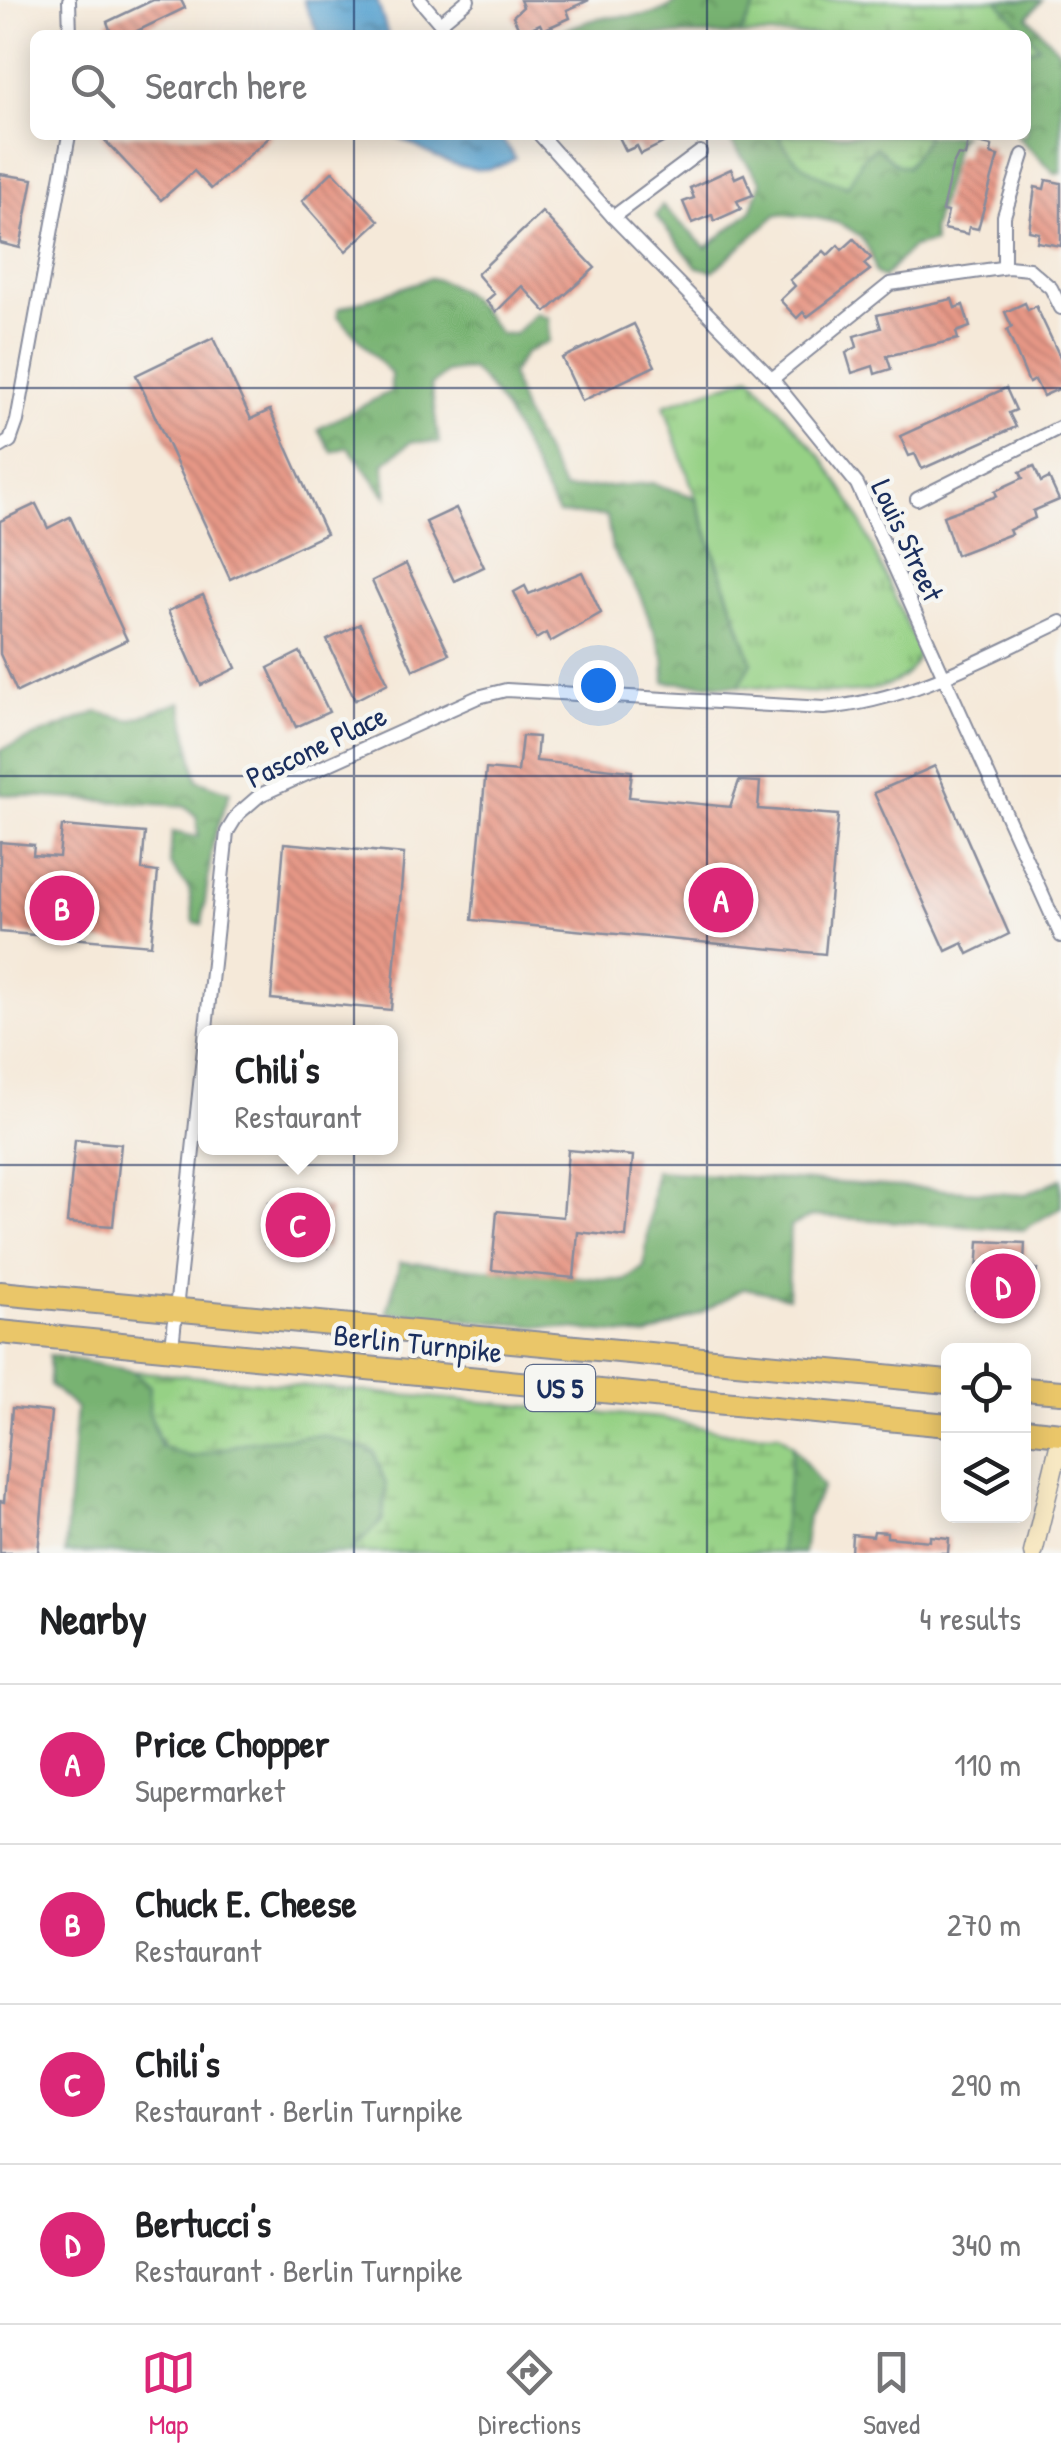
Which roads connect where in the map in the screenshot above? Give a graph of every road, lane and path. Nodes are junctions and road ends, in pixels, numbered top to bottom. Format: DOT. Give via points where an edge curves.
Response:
graph roads {
  1 [pos="68,0"];
  2 [pos="420,0"];
  3 [pos="468,0"];
  4 [pos="440,24"];
  5 [pos="70,30"];
  6 [pos="445,30"];
  7 [pos="69,140"];
  8 [pos="544,140"];
  9 [pos="700,152"];
  10 [pos="1023,155"];
  11 [pos="613,217"];
  12 [pos="1004,267"];
  13 [pos="1061,308"];
  14 [pos="772,380"];
  15 [pos="1061,427"];
  16 [pos="0,447"];
  17 [pos="918,499"];
  18 [pos="1061,622"];
  19 [pos="943,677"];
  20 [pos="1061,936"];
  21 [pos="206,1025"];
  22 [pos="198,1099"];
  23 [pos="0,1293"];
  24 [pos="175,1310"];
  25 [pos="0,1332"];
  26 [pos="172,1347"];
  27 [pos="941,1381"];
  28 [pos="1031,1390"];
  29 [pos="1061,1392"];
  30 [pos="941,1424"];
  31 [pos="1031,1431"];
  32 [pos="1061,1436"];
  33 [pos="1033,1553"];
  1 -- 5 [label="street"];
  2 -- 4 [label="street"];
  3 -- 4 [label="street"];
  4 -- 6 [label="street"];
  7 -- 16 [label="street" via="17,421 10,442"];
  8 -- 11 [label="street, Louis Street"];
  9 -- 11 [label="street"];
  10 -- 12 [label="street" via="1004,216"];
  11 -- 14 [label="street, Louis Street"];
  12 -- 13 [label="street" via="1029,269"];
  12 -- 14 [label="street" via="890,284"];
  14 -- 19 [label="street, Louis Street" via="857,484"];
  15 -- 17 [label="street"];
  18 -- 19 [label="street, Pascone Place"];
  19 -- 20 [label="street, Louis Street"];
  19 -- 21 [label="street, Pascone Place" via="866,705 824,708 506,690 260,795 227,832"];
  22 -- 24 [label="street, Pascone Place"];
  23 -- 24 [label="highway, Berlin Turnpike / US 5"];
  24 -- 26 [label="street, Pascone Place"];
  24 -- 27 [label="highway, Berlin Turnpike / US 5"];
  25 -- 26 [label="highway, Berlin Turnpike / US 5"];
  26 -- 30 [label="highway, Berlin Turnpike / US 5"];
  28 -- 29 [label="highway"];
  31 -- 32 [label="highway"];
  32 -- 33 [label="street"];
}
